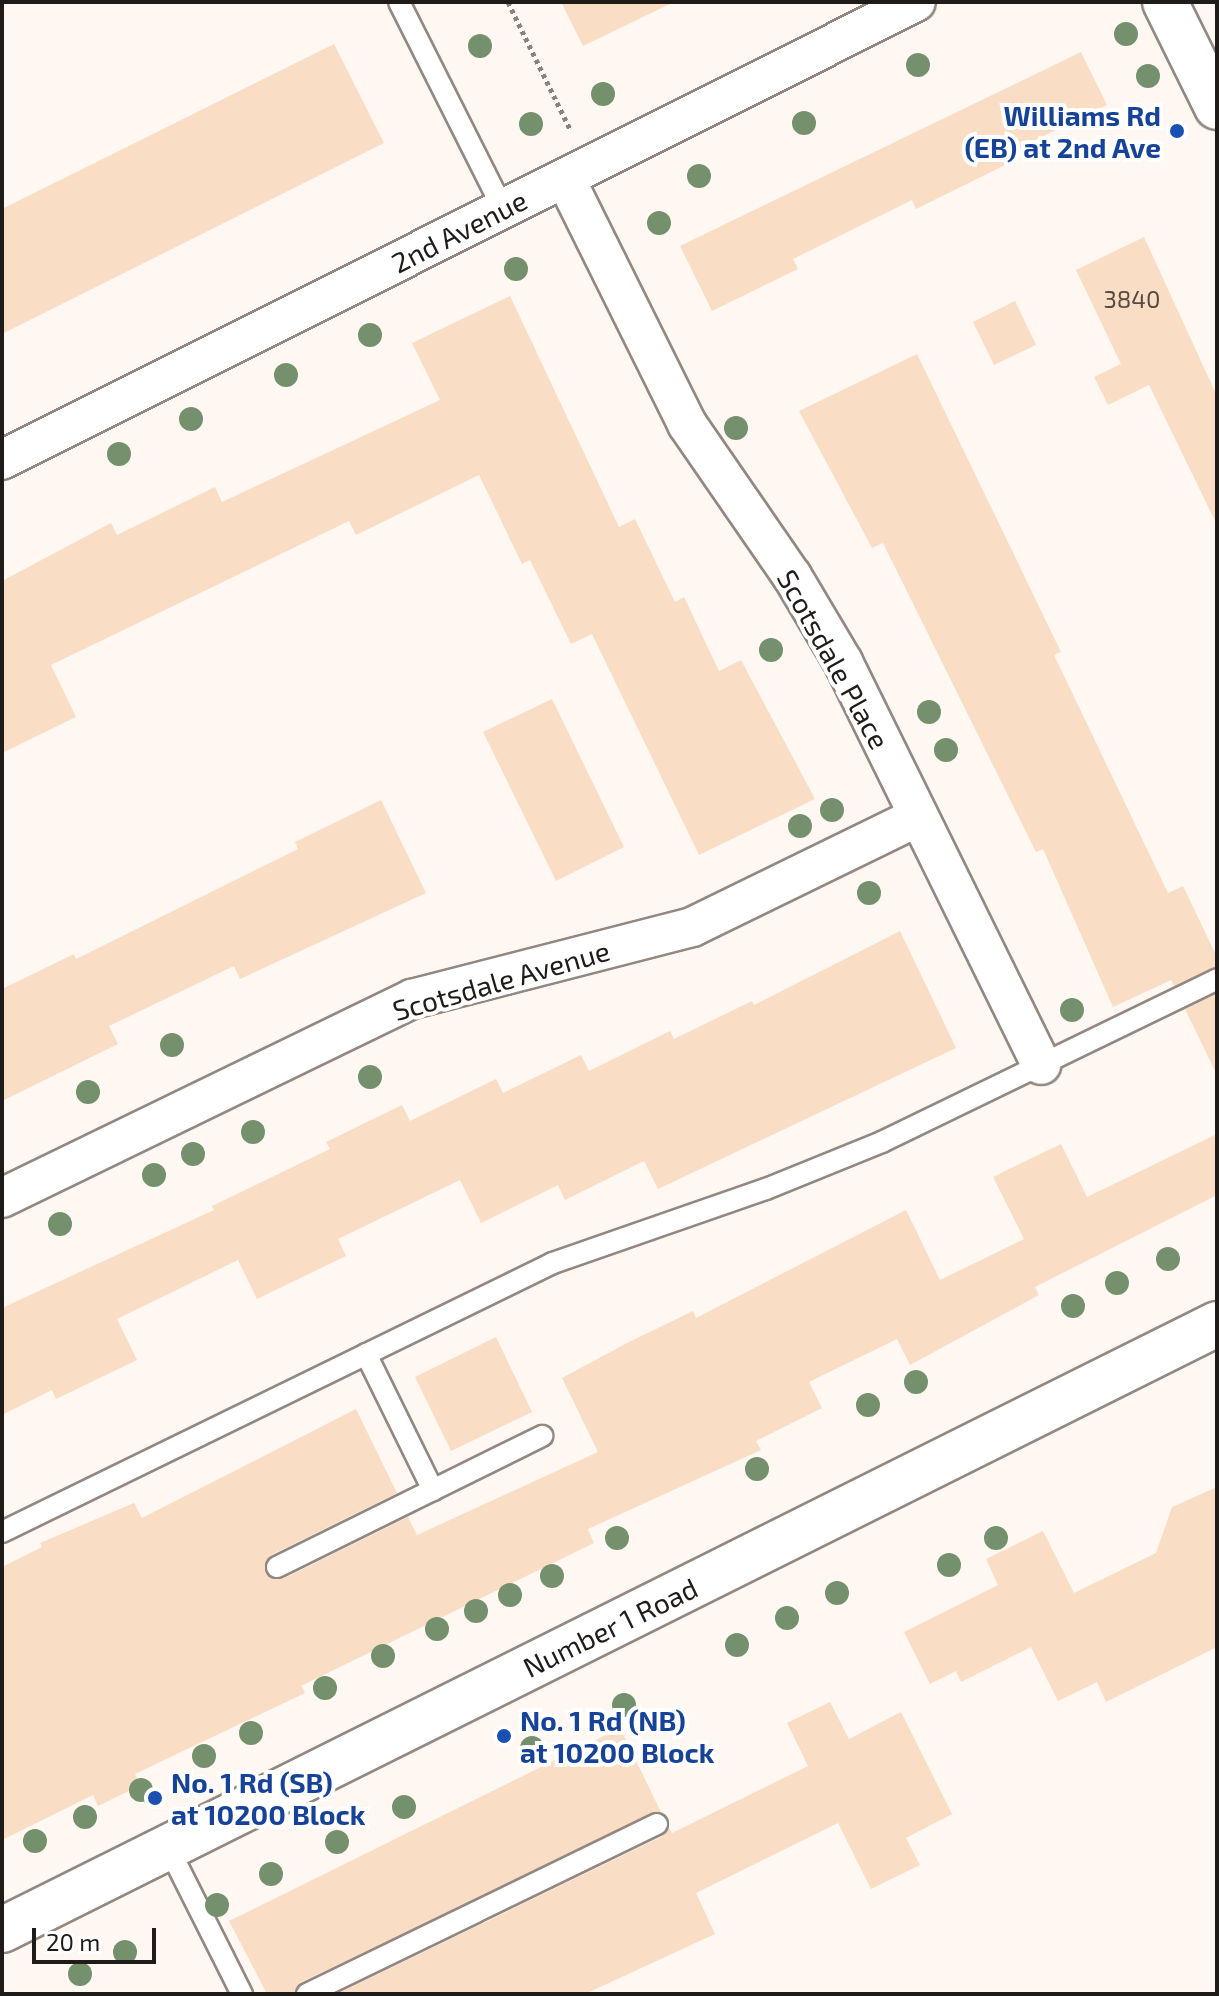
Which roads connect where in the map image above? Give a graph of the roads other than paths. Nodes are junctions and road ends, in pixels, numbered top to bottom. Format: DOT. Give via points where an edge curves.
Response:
graph roads {
  1 [pos="399,2"];
  2 [pos="916,2"];
  3 [pos="1165,2"];
  4 [pos="1217,107"];
  5 [pos="576,172"];
  6 [pos="503,209"];
  7 [pos="2,460"];
  8 [pos="918,817"];
  9 [pos="1217,979"];
  10 [pos="1041,1065"];
  11 [pos="2,1198"];
  12 [pos="1217,1324"];
  13 [pos="366,1354"];
  14 [pos="542,1436"];
  15 [pos="433,1490"];
  16 [pos="2,1532"];
  17 [pos="277,1567"];
  18 [pos="657,1824"];
  19 [pos="168,1847"];
  20 [pos="2,1930"];
  21 [pos="242,1994"];
  22 [pos="307,1994"];
  1 -- 6 [label="lane"];
  2 -- 5 [label="street, 2nd Avenue"];
  3 -- 4 [label="main road"];
  5 -- 6 [label="street, 2nd Avenue"];
  5 -- 8 [label="street, Scotsdale Place" via="670,393 725,485 817,616"];
  6 -- 7 [label="street, 2nd Avenue"];
  8 -- 10 [label="street, Scotsdale Place"];
  8 -- 11 [label="street, Scotsdale Avenue" via="692,927 412,999"];
  9 -- 10 [label="lane"];
  10 -- 13 [label="lane" via="815,1170 553,1263"];
  12 -- 19 [label="main road, Number 1 Road"];
  13 -- 15 [label="lane"];
  13 -- 16 [label="lane"];
  14 -- 15 [label="lane"];
  15 -- 17 [label="lane"];
  18 -- 22 [label="lane"];
  19 -- 20 [label="main road, Number 1 Road"];
  19 -- 21 [label="lane"];
}
